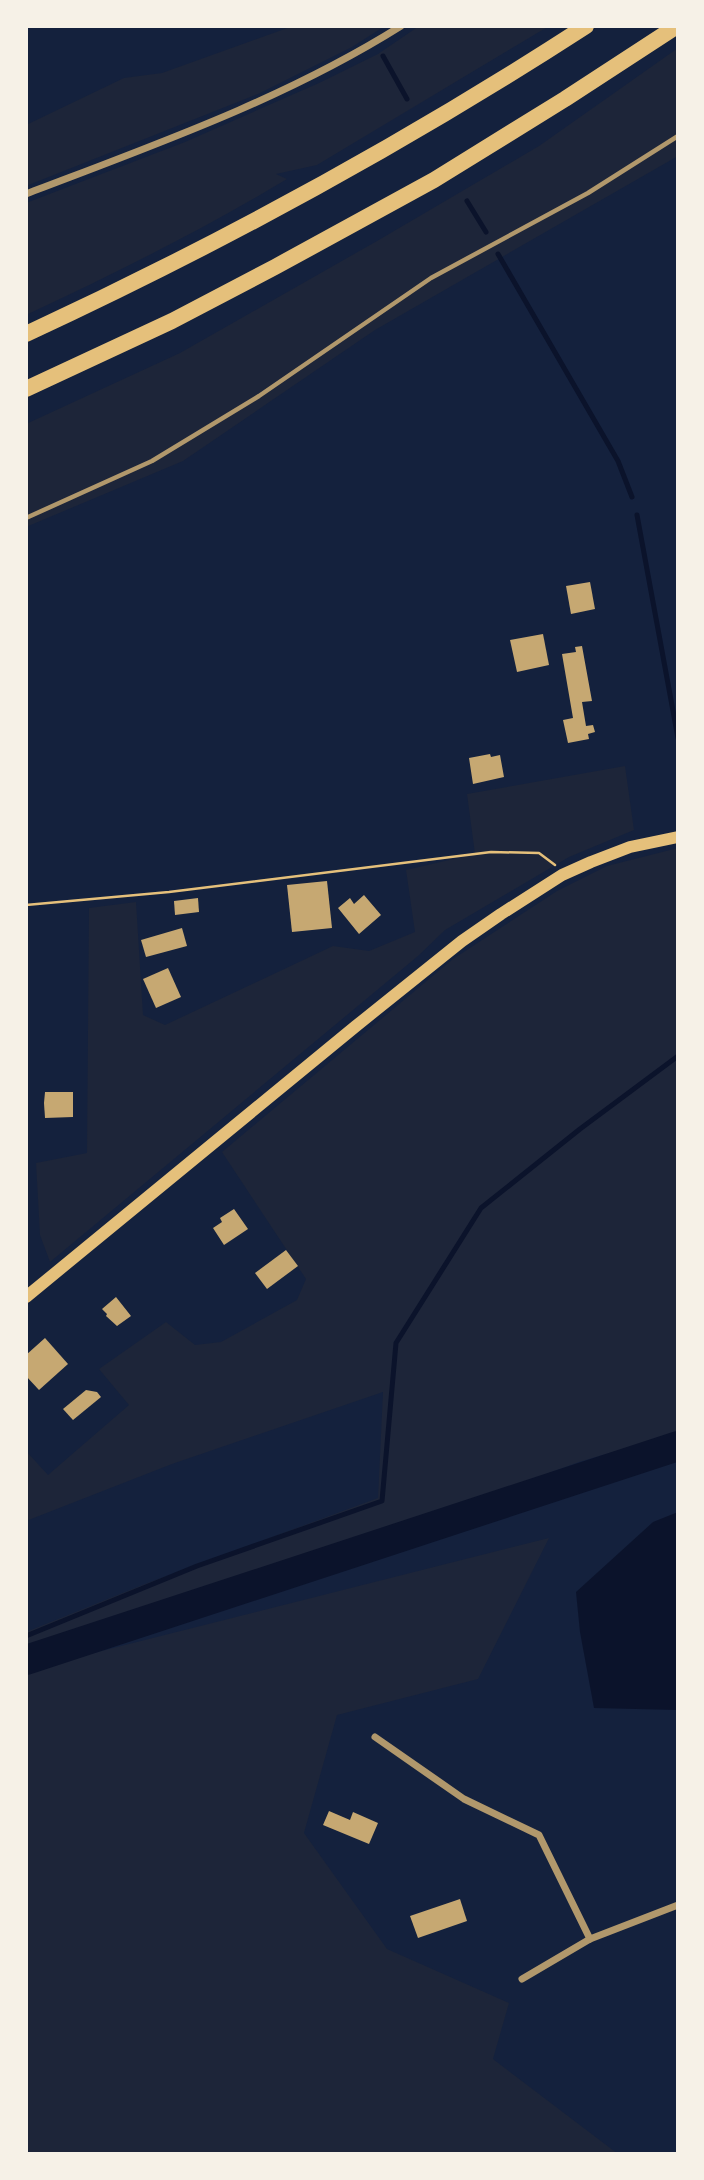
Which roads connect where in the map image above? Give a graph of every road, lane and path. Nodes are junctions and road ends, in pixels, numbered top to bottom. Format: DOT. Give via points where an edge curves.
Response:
graph roads {
  1 [pos="401,26"];
  2 [pos="586,26"];
  3 [pos="677,26"];
  4 [pos="678,136"];
  5 [pos="26,194"];
  6 [pos="26,334"];
  7 [pos="26,389"];
  8 [pos="26,518"];
  9 [pos="678,837"];
  10 [pos="562,875"];
  11 [pos="26,905"];
  12 [pos="26,1297"];
  13 [pos="375,1737"];
  14 [pos="678,1905"];
  15 [pos="590,1939"];
  16 [pos="522,1979"];
  1 -- 5 [label="street" via="355,55 192,131"];
  2 -- 6 [label="highway" via="369,159 139,282"];
  3 -- 7 [label="highway" via="435,180 172,321"];
  4 -- 8 [label="lane" via="588,194 432,278 259,396 152,461"];
  9 -- 10 [label="main road" via="630,847"];
  10 -- 11 [label="path" via="540,853 491,852"];
  10 -- 12 [label="main road" via="462,941"];
  13 -- 15 [label="street" via="464,1799 539,1835"];
  14 -- 15 [label="street"];
  15 -- 16 [label="street"];
}
